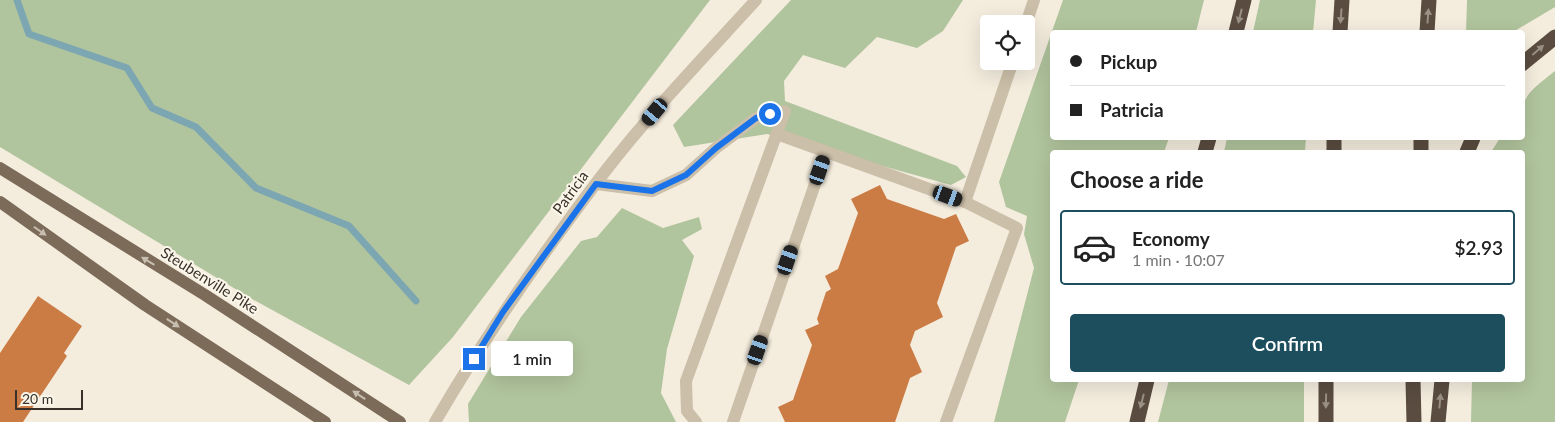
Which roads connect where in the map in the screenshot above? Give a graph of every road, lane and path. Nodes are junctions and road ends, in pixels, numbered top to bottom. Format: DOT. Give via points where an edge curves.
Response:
graph roads {
  1 [pos="756,0"];
  2 [pos="1034,0"];
  3 [pos="1244,0"];
  4 [pos="1342,0"];
  5 [pos="1429,0"];
  6 [pos="1029,15"];
  7 [pos="1236,30"];
  8 [pos="1340,30"];
  9 [pos="1427,30"];
  10 [pos="1555,37"];
  11 [pos="1525,62"];
  12 [pos="1010,70"];
  13 [pos="776,134"];
  14 [pos="826,152"];
  15 [pos="0,168"];
  16 [pos="596,184"];
  17 [pos="0,202"];
  18 [pos="965,202"];
  19 [pos="1147,382"];
  20 [pos="1326,382"];
  21 [pos="1413,382"];
  22 [pos="1442,382"];
  23 [pos="326,422"];
  24 [pos="400,422"];
  25 [pos="435,422"];
  26 [pos="696,422"];
  27 [pos="733,422"];
  28 [pos="946,422"];
  29 [pos="1137,422"];
  30 [pos="1326,422"];
  31 [pos="1414,422"];
  32 [pos="1438,422"];
  1 -- 16 [label="street, Patricia" via="681,82"];
  2 -- 6 [label="street"];
  3 -- 7 [label="highway, one-way"];
  4 -- 8 [label="highway, one-way"];
  9 -- 5 [label="highway, one-way"];
  11 -- 10 [label="highway, one-way"];
  12 -- 18 [label="street"];
  13 -- 14 [label="street"];
  13 -- 16 [label="street" via="785,111 756,118 686,175 652,191"];
  13 -- 26 [label="street" via="686,381 687,412"];
  14 -- 18 [label="street"];
  14 -- 27 [label="street"];
  24 -- 15 [label="main road, Steubenville Pike, one-way" via="205,295"];
  16 -- 25 [label="street, Patricia" via="503,312"];
  17 -- 23 [label="main road, one-way" via="145,305"];
  18 -- 28 [label="street" via="1017,228"];
  19 -- 29 [label="highway, one-way"];
  20 -- 30 [label="highway, one-way"];
  21 -- 31 [label="highway"];
  32 -- 22 [label="highway, one-way"];
}
